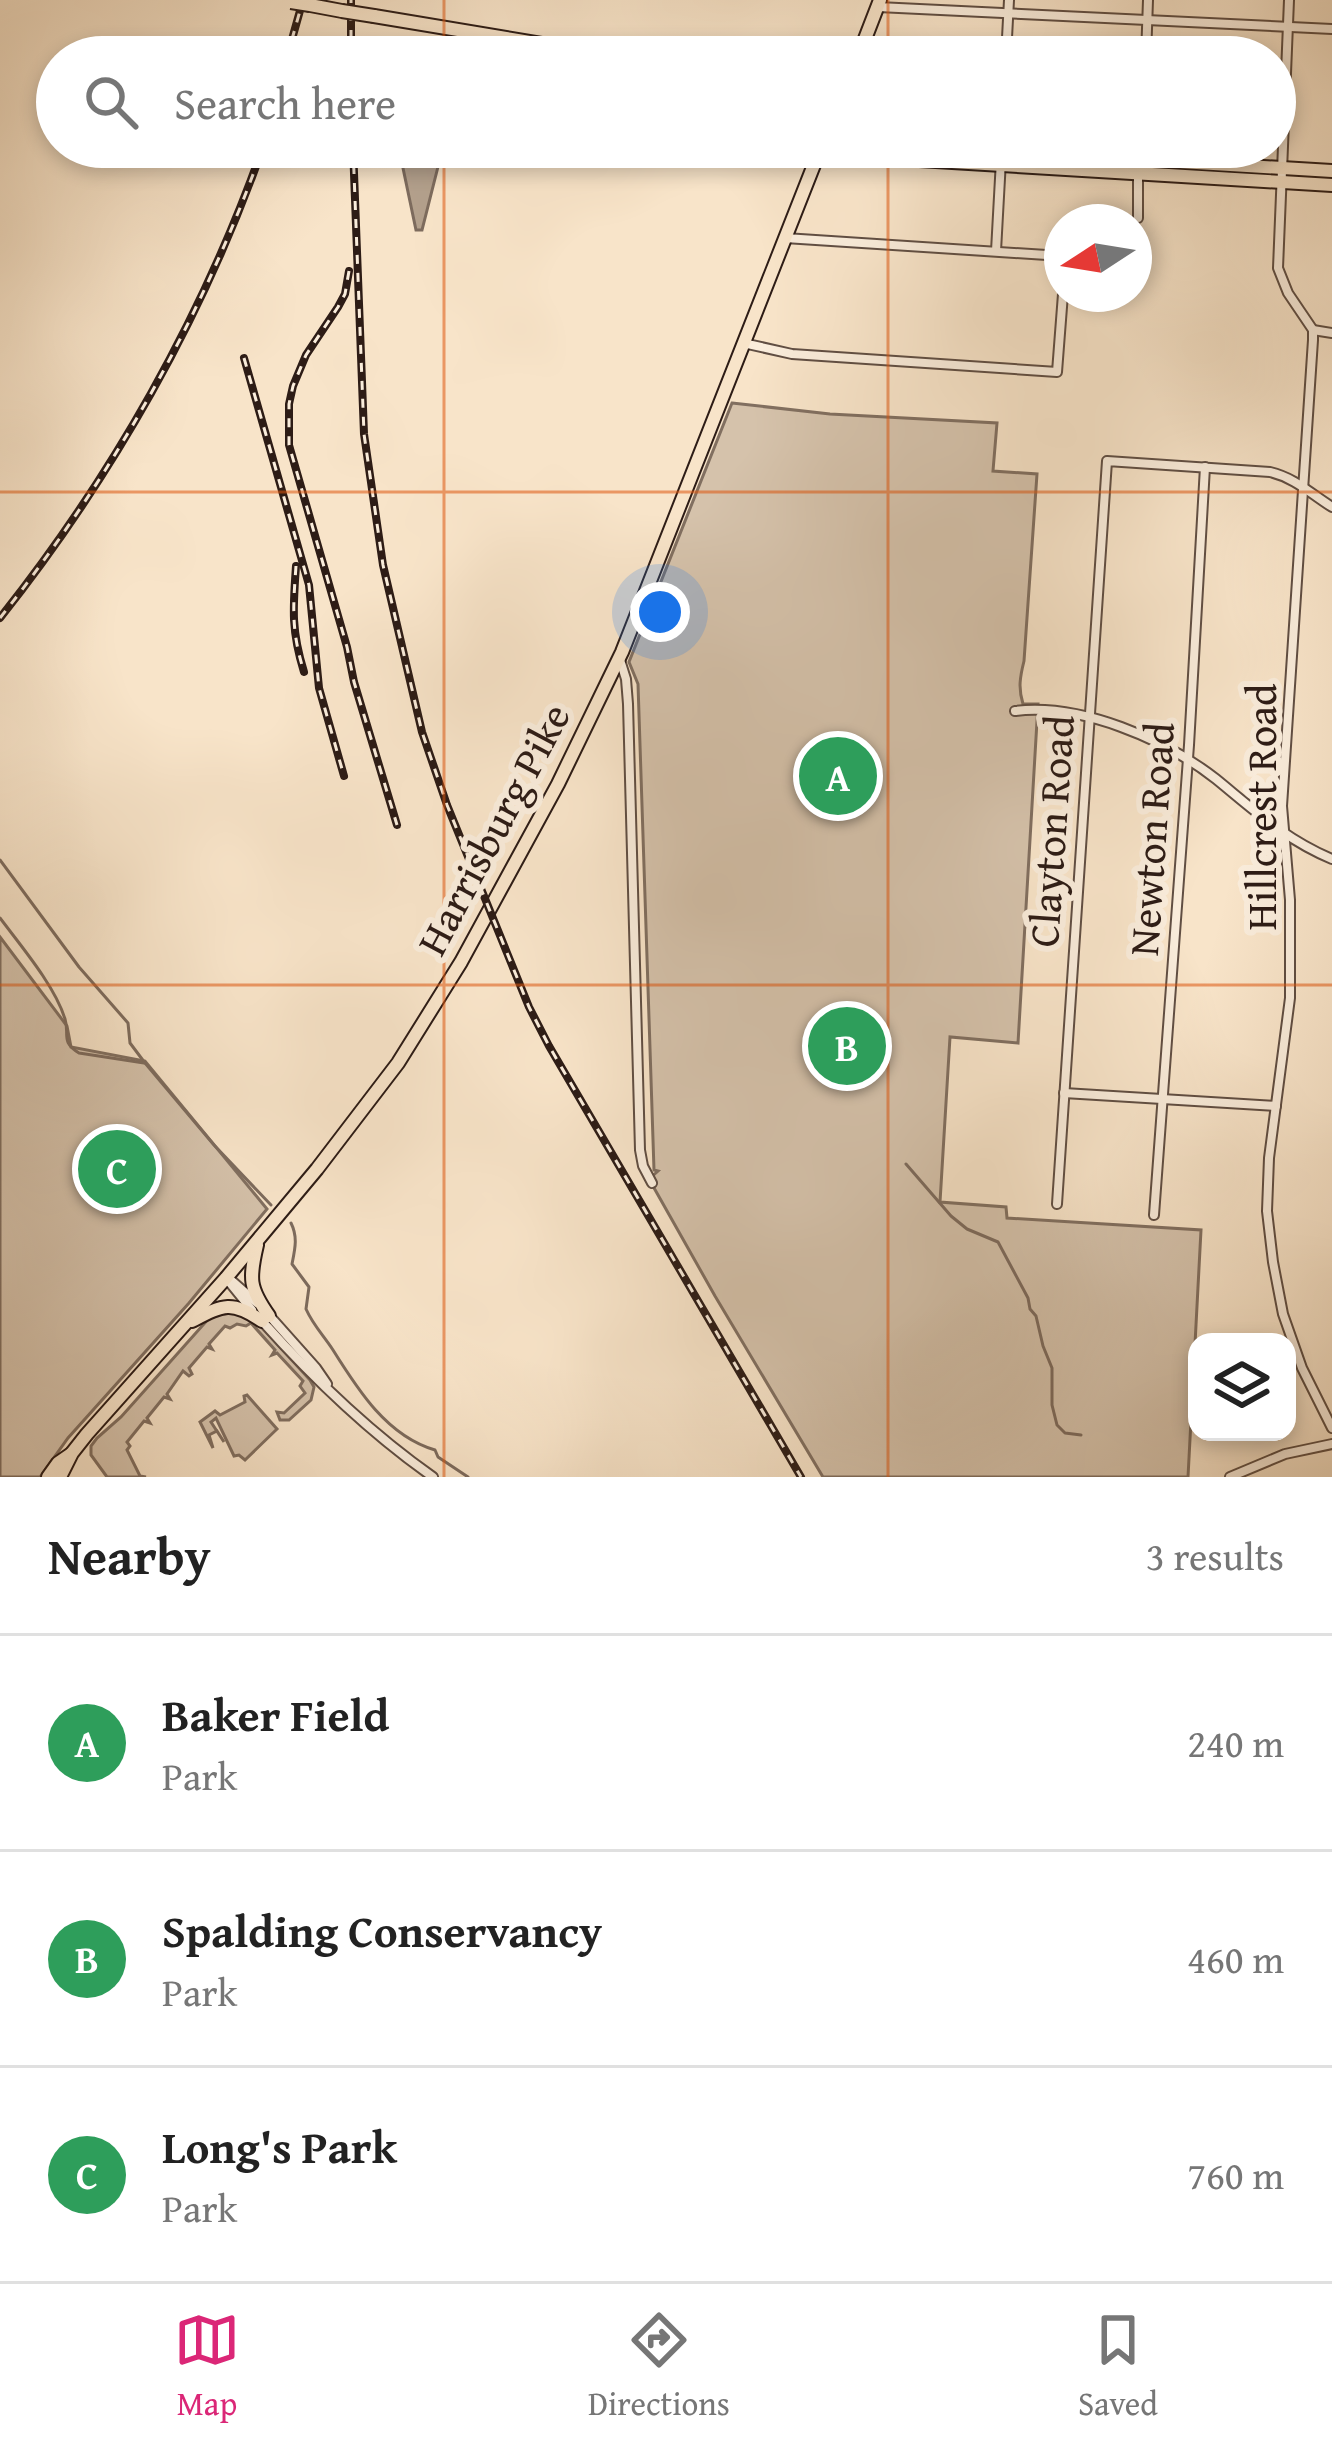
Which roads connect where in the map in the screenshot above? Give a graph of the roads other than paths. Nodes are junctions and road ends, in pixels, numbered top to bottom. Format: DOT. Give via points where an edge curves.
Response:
graph roads {
  1 [pos="1009,0"];
  2 [pos="1148,0"];
  3 [pos="1288,0"];
  4 [pos="286,1"];
  5 [pos="879,3"];
  6 [pos="1008,13"];
  7 [pos="1147,20"];
  8 [pos="1287,27"];
  9 [pos="1332,29"];
  10 [pos="493,36"];
  11 [pos="866,36"];
  12 [pos="1007,36"];
  13 [pos="1147,36"];
  14 [pos="1287,36"];
  15 [pos="813,168"];
  16 [pos="1000,168"];
  17 [pos="1140,168"];
  18 [pos="1215,168"];
  19 [pos="1281,168"];
  20 [pos="1332,171"];
  21 [pos="1281,175"];
  22 [pos="1332,185"];
  23 [pos="1138,204"];
  24 [pos="785,238"];
  25 [pos="996,251"];
  26 [pos="1044,255"];
  27 [pos="1062,312"];
  28 [pos="1313,330"];
  29 [pos="1332,333"];
  30 [pos="743,344"];
  31 [pos="1205,467"];
  32 [pos="1303,487"];
  33 [pos="1332,507"];
  34 [pos="619,658"];
  35 [pos="1015,711"];
  36 [pos="1088,718"];
  37 [pos="1187,759"];
  38 [pos="1283,834"];
  39 [pos="1332,859"];
  40 [pos="1064,1093"];
  41 [pos="1163,1098"];
  42 [pos="1276,1106"];
  43 [pos="652,1183"];
  44 [pos="1057,1204"];
  45 [pos="1154,1215"];
  46 [pos="258,1241"];
  47 [pos="226,1278"];
  48 [pos="266,1319"];
  49 [pos="185,1324"];
  50 [pos="1332,1428"];
  51 [pos="1332,1444"];
  52 [pos="72,1454"];
  53 [pos="48,1477"];
  54 [pos="60,1477"];
  55 [pos="433,1477"];
  56 [pos="1230,1477"];
  1 -- 6 [label="street"];
  2 -- 7 [label="street"];
  3 -- 8 [label="street"];
  4 -- 10 [label="main road, bridge"];
  5 -- 6 [label="street"];
  5 -- 11 [label="main road"];
  6 -- 7 [label="street"];
  6 -- 12 [label="street"];
  7 -- 8 [label="street"];
  7 -- 13 [label="street"];
  8 -- 9 [label="street"];
  8 -- 14 [label="street"];
  15 -- 24 [label="main road, Harrisburg Pike"];
  16 -- 25 [label="street"];
  17 -- 23 [label="street"];
  18 -- 21 [label="main road"];
  19 -- 21 [label="street"];
  20 -- 21 [label="main road"];
  21 -- 22 [label="main road"];
  21 -- 28 [label="street" via="1278,268"];
  24 -- 25 [label="street"];
  24 -- 30 [label="main road, Harrisburg Pike"];
  25 -- 26 [label="street"];
  27 -- 30 [label="street" via="1057,372"];
  28 -- 29 [label="street"];
  28 -- 32 [label="street, Hillcrest Road"];
  30 -- 34 [label="main road, Harrisburg Pike"];
  31 -- 32 [label="street" via="1270,472"];
  31 -- 36 [label="street, Clayton Road" via="1107,461"];
  31 -- 37 [label="street, Newton Road"];
  32 -- 33 [label="street"];
  32 -- 38 [label="street, Hillcrest Road"];
  34 -- 43 [label="street" via="628,704 640,1150"];
  34 -- 46 [label="main road, Harrisburg Pike" via="434,1007"];
  35 -- 36 [label="street"];
  36 -- 37 [label="street"];
  36 -- 40 [label="street, Clayton Road"];
  37 -- 38 [label="street"];
  37 -- 41 [label="street, Newton Road"];
  38 -- 39 [label="street"];
  38 -- 42 [label="street, Hillcrest Road" via="1291,981"];
  40 -- 41 [label="street"];
  40 -- 44 [label="street, Clayton Road"];
  41 -- 42 [label="street"];
  41 -- 45 [label="street, Newton Road"];
  42 -- 50 [label="street, Hillcrest Road" via="1267,1187 1273,1262 1298,1357"];
  46 -- 47 [label="main road, Harrisburg Pike"];
  46 -- 48 [label="main road" via="252,1288"];
  47 -- 48 [label="street"];
  47 -- 49 [label="main road, Harrisburg Pike"];
  48 -- 49 [label="main road" via="226,1306"];
  48 -- 55 [label="street" via="309,1374"];
  49 -- 52 [label="main road, Harrisburg Pike"];
  51 -- 56 [label="street"];
  52 -- 53 [label="main road, Harrisburg Pike"];
  52 -- 54 [label="main road, Harrisburg Pike"];
}
